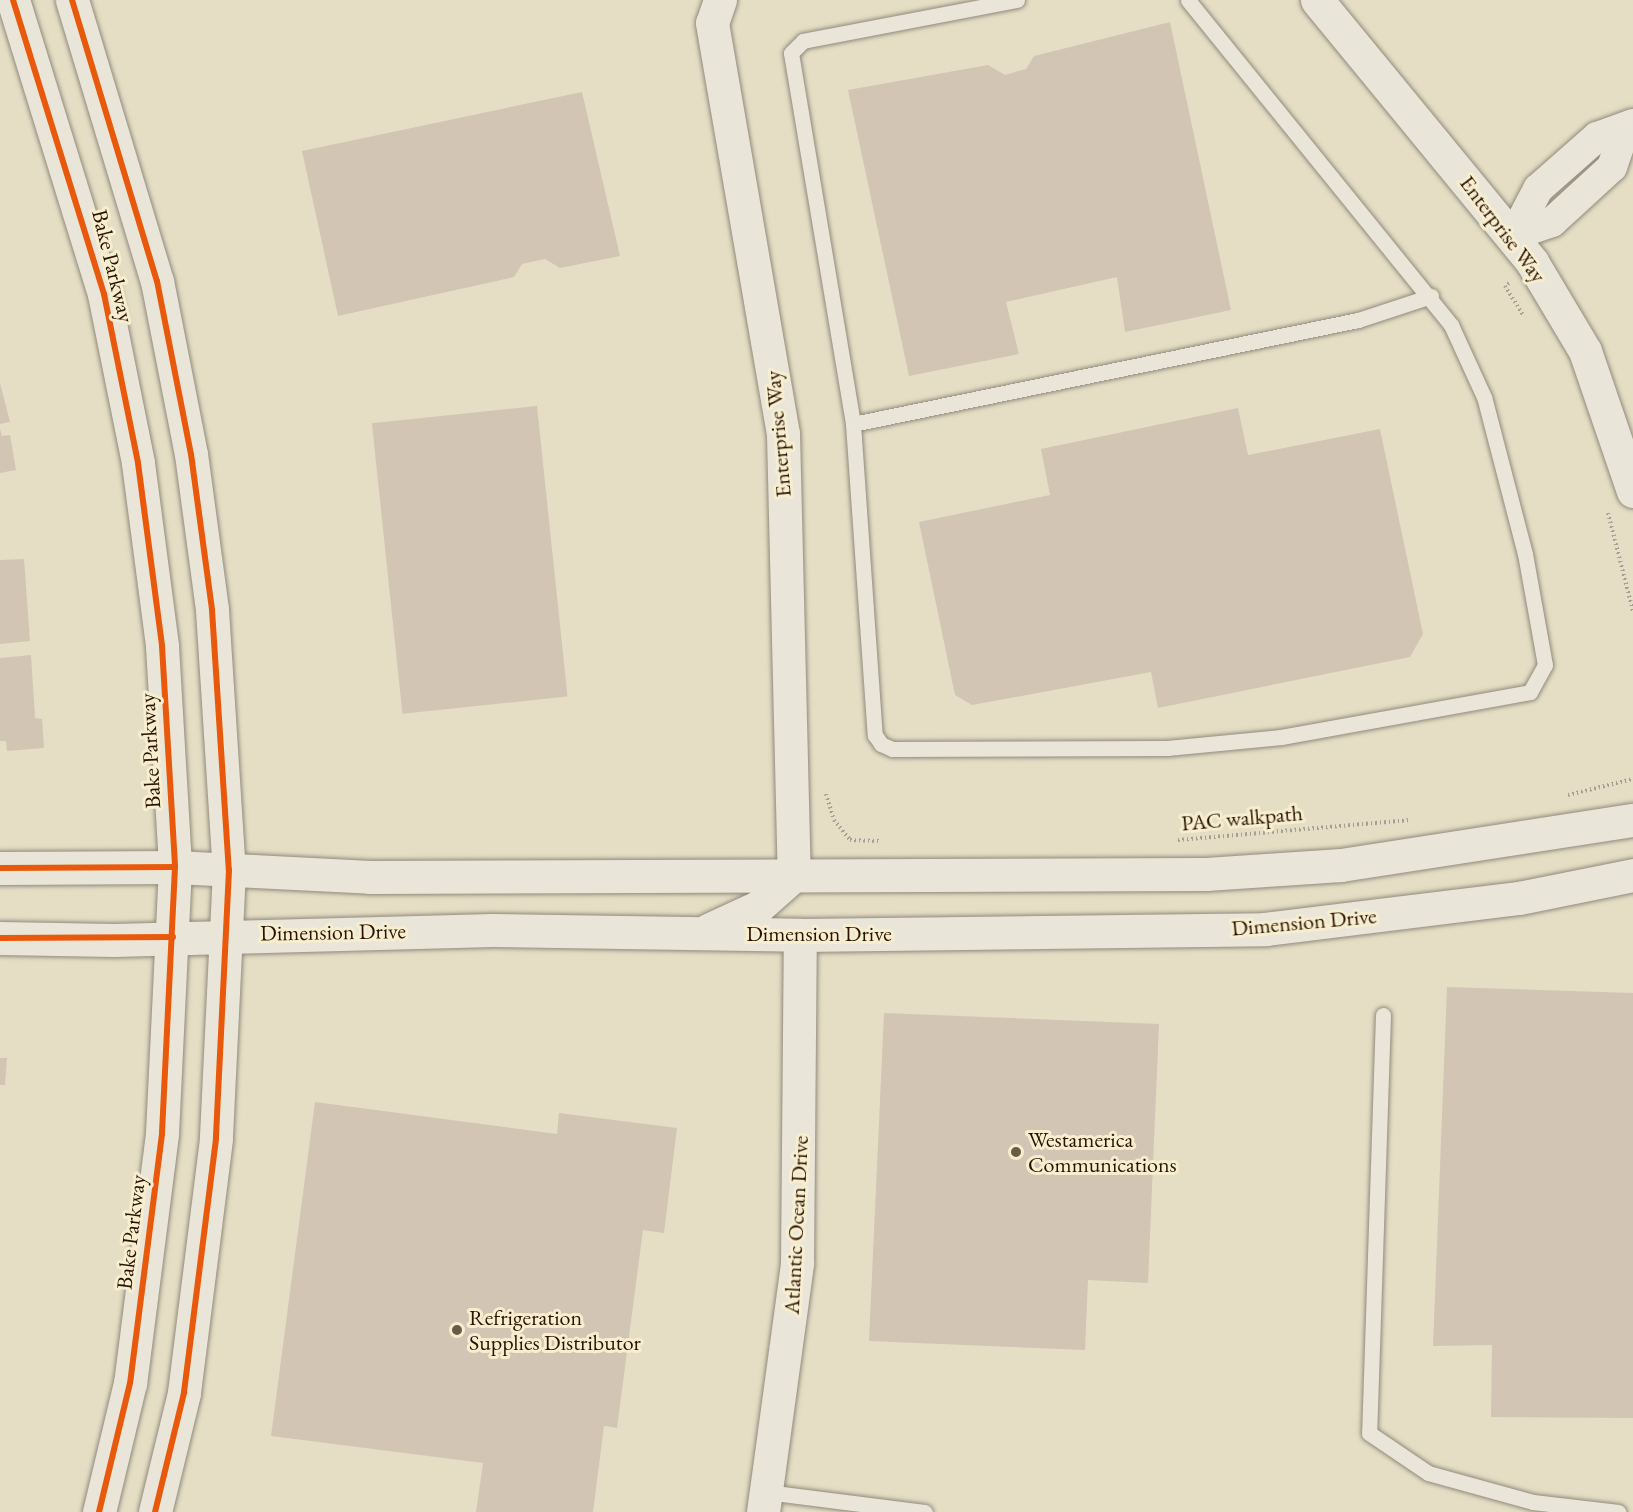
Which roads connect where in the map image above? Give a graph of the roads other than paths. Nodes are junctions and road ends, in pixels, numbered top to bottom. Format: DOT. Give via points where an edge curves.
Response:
graph roads {
  1 [pos="14,0"];
  2 [pos="72,0"];
  3 [pos="720,0"];
  4 [pos="1017,0"];
  5 [pos="1188,0"];
  6 [pos="1317,0"];
  7 [pos="1628,128"];
  8 [pos="1514,235"];
  9 [pos="1431,296"];
  10 [pos="853,424"];
  11 [pos="1633,491"];
  12 [pos="1633,820"];
  13 [pos="175,867"];
  14 [pos="0,868"];
  15 [pos="229,870"];
  16 [pos="794,874"];
  17 [pos="1633,875"];
  18 [pos="704,932"];
  19 [pos="227,935"];
  20 [pos="800,935"];
  21 [pos="0,938"];
  22 [pos="173,938"];
  23 [pos="1383,1015"];
  24 [pos="764,1502"];
  25 [pos="99,1512"];
  26 [pos="155,1512"];
  27 [pos="925,1512"];
  28 [pos="1618,1512"];
  1 -- 13 [label="main road, Bake Parkway" via="104,294 138,463 162,646"];
  2 -- 15 [label="main road, Bake Parkway" via="157,281 191,454 212,610"];
  3 -- 16 [label="main road, Enterprise Way" via="712,23 783,434"];
  4 -- 10 [label="lane" via="803,41 791,53"];
  5 -- 9 [label="lane"];
  6 -- 8 [label="main road, Enterprise Way"];
  7 -- 8 [label="street" via="1612,167 1552,222"];
  8 -- 11 [label="main road, Enterprise Way" via="1585,351"];
  9 -- 10 [label="lane" via="1358,320"];
  9 -- 10 [label="lane" via="1484,397 1520,533 1545,665 1530,692 1281,737 1167,748 892,749 875,735"];
  12 -- 16 [label="main road" via="1330,866 1206,874"];
  13 -- 14 [label="main road"];
  13 -- 15 [label="main road"];
  13 -- 22 [label="main road, Bake Parkway"];
  15 -- 16 [label="main road" via="370,878"];
  15 -- 19 [label="main road, Bake Parkway"];
  16 -- 18 [label="main road" via="758,907"];
  17 -- 20 [label="main road, Dimension Drive" via="1519,898 1265,929"];
  18 -- 19 [label="main road, Dimension Drive"];
  18 -- 20 [label="main road, Dimension Drive"];
  19 -- 22 [label="main road, Dimension Drive"];
  19 -- 26 [label="main road, Bake Parkway" via="216,1139 184,1393"];
  20 -- 24 [label="main road, Atlantic Ocean Drive" via="796,1263"];
  21 -- 22 [label="main road, Dimension Drive"];
  22 -- 25 [label="main road, Bake Parkway" via="162,1134 130,1383"];
  23 -- 28 [label="lane" via="1369,1433 1428,1473 1533,1502"];
  24 -- 27 [label="lane"];
}
